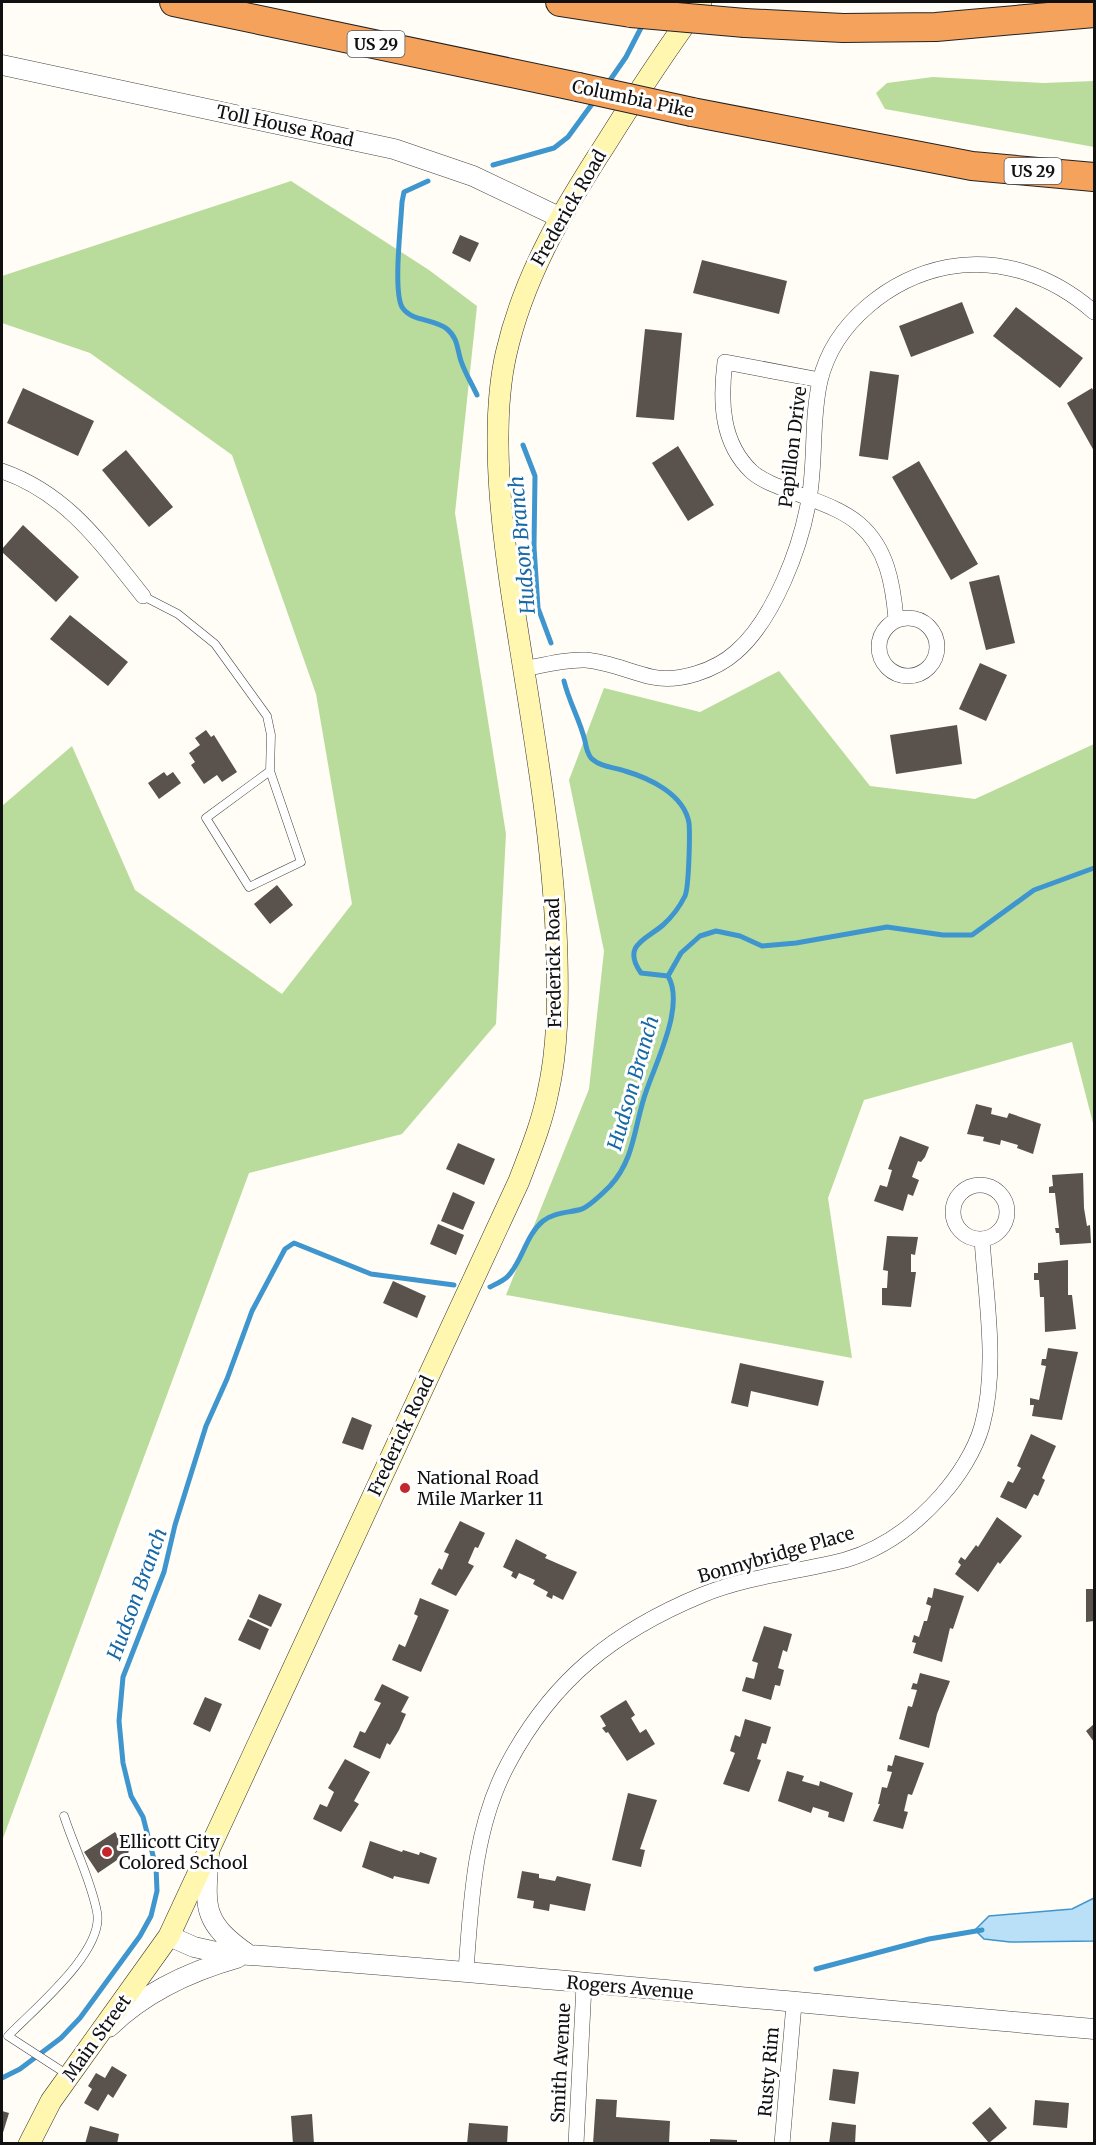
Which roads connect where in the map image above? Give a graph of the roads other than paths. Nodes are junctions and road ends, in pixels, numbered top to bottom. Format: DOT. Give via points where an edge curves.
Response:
graph roads {
  1 [pos="174,2"];
  2 [pos="560,2"];
  3 [pos="701,2"];
  4 [pos="1095,13"];
  5 [pos="1095,24"];
  6 [pos="936,27"];
  7 [pos="2,65"];
  8 [pos="972,166"];
  9 [pos="1095,177"];
  10 [pos="1095,193"];
  11 [pos="559,217"];
  12 [pos="1095,312"];
  13 [pos="820,380"];
  14 [pos="2,471"];
  15 [pos="809,498"];
  16 [pos="143,596"];
  17 [pos="896,619"];
  18 [pos="524,669"];
  19 [pos="270,771"];
  20 [pos="982,1239"];
  21 [pos="64,1816"];
  22 [pos="208,1853"];
  23 [pos="169,1936"];
  24 [pos="249,1955"];
  25 [pos="466,1971"];
  26 [pos="584,1984"];
  27 [pos="794,2004"];
  28 [pos="1095,2030"];
  29 [pos="86,2052"];
  30 [pos="69,2076"];
  31 [pos="29,2144"];
  32 [pos="576,2144"];
  33 [pos="782,2144"];
  1 -- 8 [label="highway, Columbia Pike / US 29, bridge" via="692,112"];
  2 -- 6 [label="highway, bridge" via="745,23"];
  3 -- 11 [label="main road, Frederick Road"];
  4 -- 6 [label="highway"];
  5 -- 6 [label="highway"];
  7 -- 11 [label="street, Toll House Road" via="394,149 473,176"];
  8 -- 9 [label="highway, Columbia Pike / US 29"];
  8 -- 10 [label="highway"];
  11 -- 18 [label="main road, Frederick Road" via="516,313 505,358 499,410 507,567"];
  12 -- 13 [label="street, Papillon Drive" via="1074,294 1023,271 962,264 938,269 915,276 869,304 832,351"];
  13 -- 15 [label="street, Papillon Drive"];
  13 -- 15 [label="street" via="725,362 720,395 724,422 735,452 754,473"];
  14 -- 16 [label="street" via="41,489 79,517"];
  15 -- 17 [label="street" via="859,523 872,539 884,558"];
  15 -- 18 [label="street, Papillon Drive" via="799,539 777,594 749,638 721,663 702,672 655,678 585,660"];
  16 -- 19 [label="lane" via="178,614 215,644 267,716"];
  18 -- 22 [label="main road, Frederick Road" via="548,831 556,924 558,1000 548,1093 519,1181"];
  19 -- 19 [label="lane" via="301,862 249,887 206,818"];
  20 -- 25 [label="street, Bonnybridge Place" via="989,1346 987,1393 981,1428 967,1461 949,1488 922,1517 892,1539 848,1559 705,1594 663,1612 578,1669 539,1714 507,1765 488,1813 472,1896"];
  21 -- 30 [label="lane" via="98,1914 97,1934 85,1955 8,2036"];
  22 -- 23 [label="main road, Frederick Road"];
  22 -- 24 [label="street" via="209,1914 227,1940"];
  23 -- 24 [label="street, Rogers Avenue" via="194,1947"];
  23 -- 29 [label="main road, Main Street"];
  24 -- 25 [label="street, Rogers Avenue"];
  24 -- 29 [label="street" via="203,1968 137,2004"];
  25 -- 26 [label="street, Rogers Avenue"];
  26 -- 27 [label="street, Rogers Avenue"];
  26 -- 32 [label="street, Smith Avenue"];
  27 -- 28 [label="street, Rogers Avenue"];
  27 -- 33 [label="street, Rusty Rim"];
  29 -- 30 [label="main road, Main Street"];
  30 -- 31 [label="main road, Main Street"];
}
